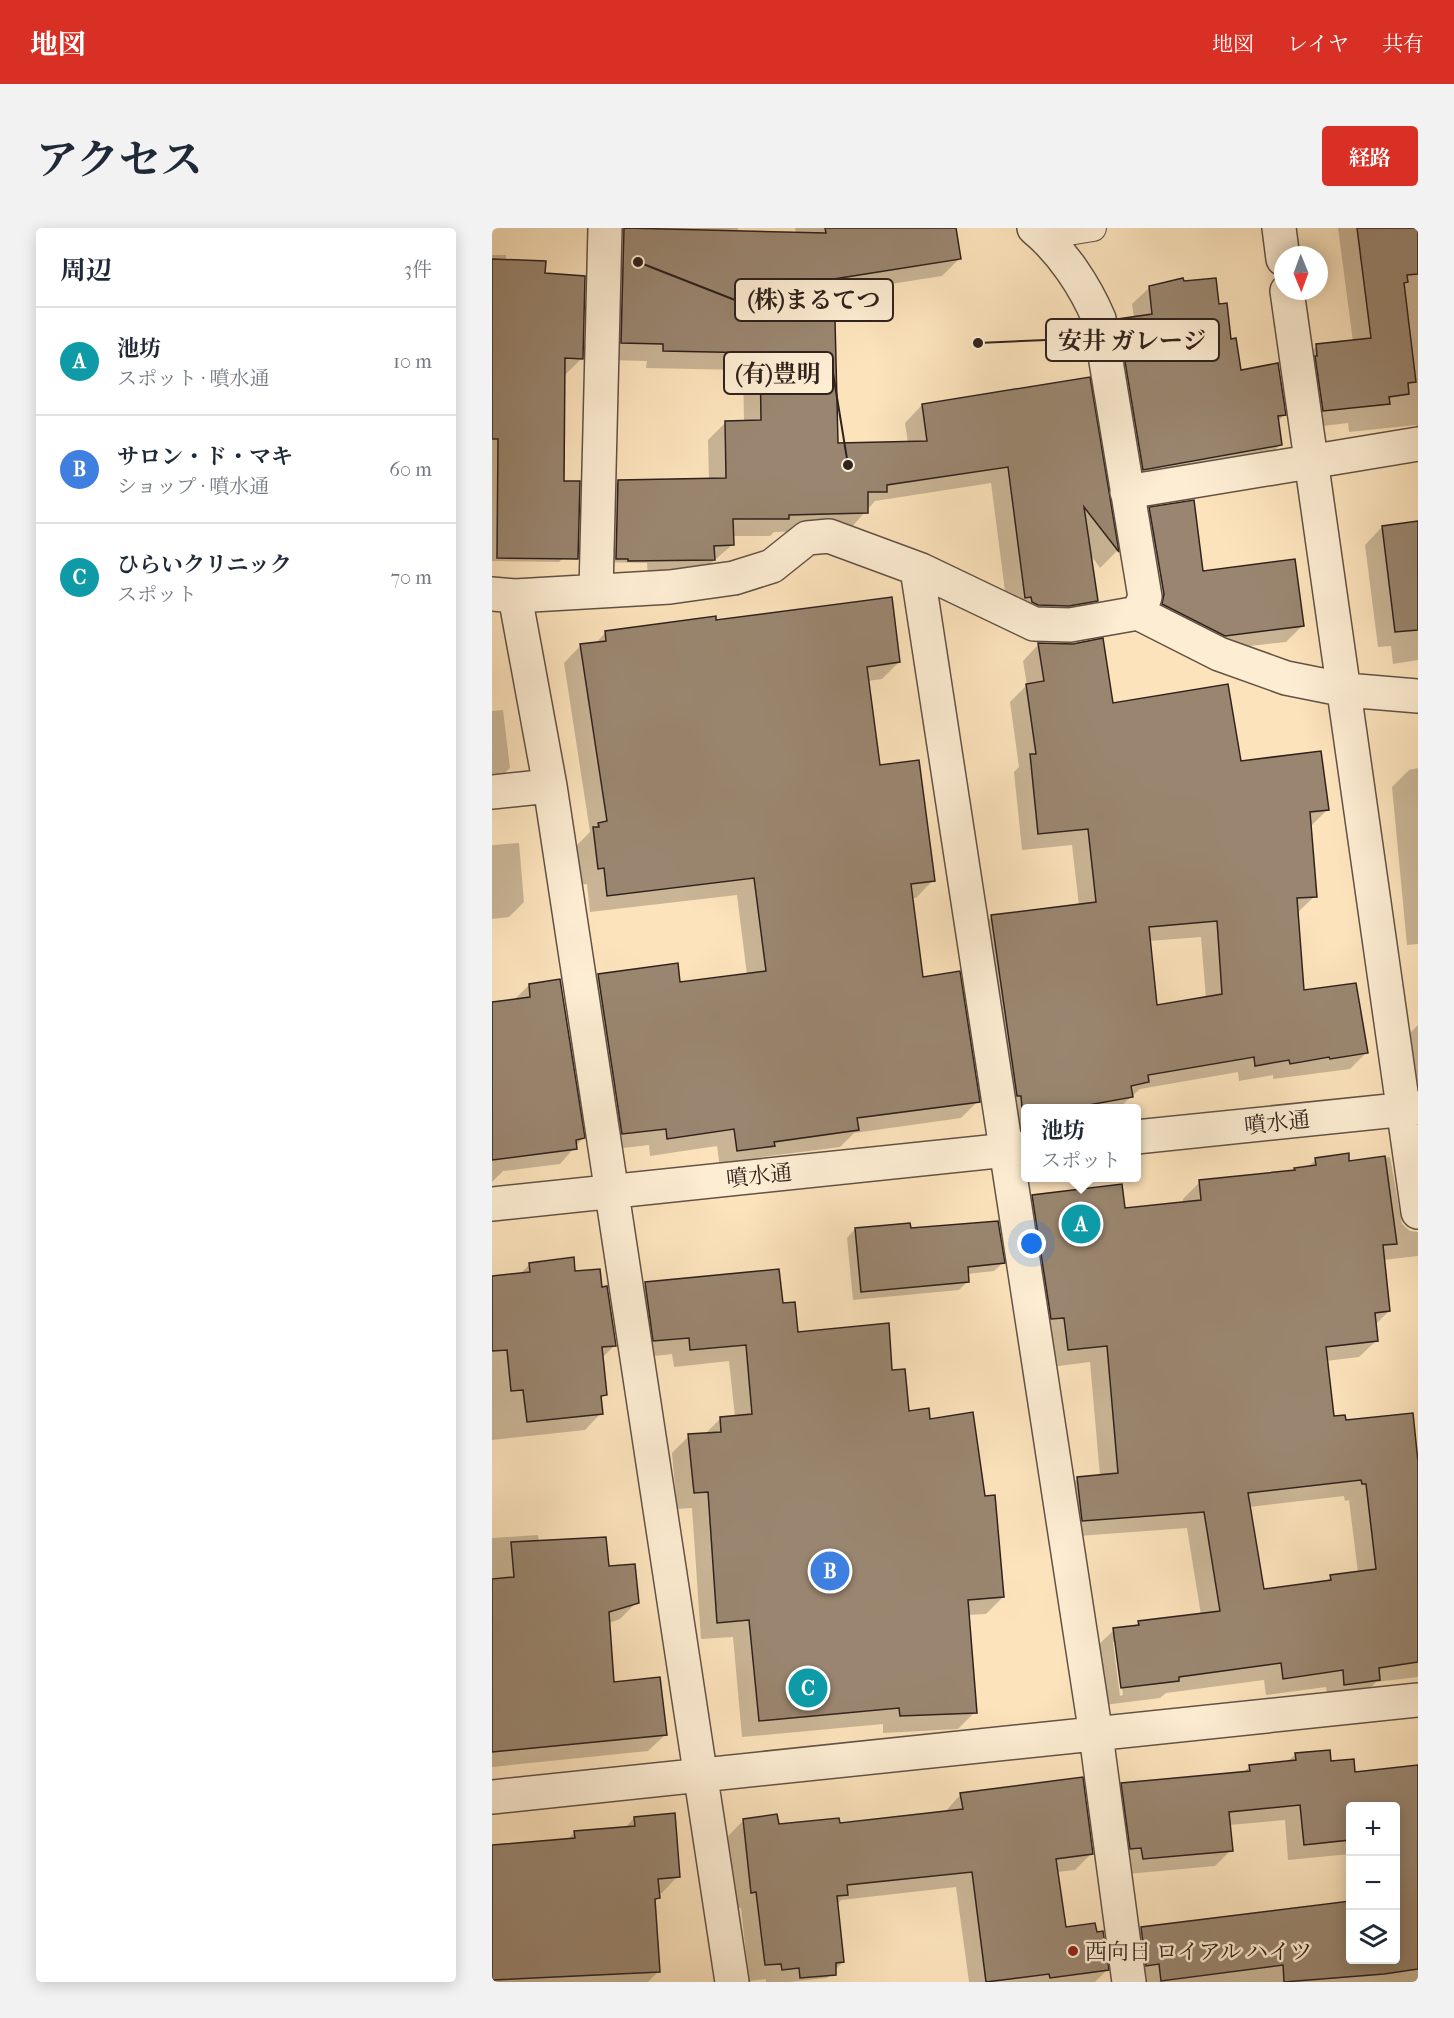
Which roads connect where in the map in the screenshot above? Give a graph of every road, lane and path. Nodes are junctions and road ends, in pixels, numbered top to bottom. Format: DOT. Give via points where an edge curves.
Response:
graph roads {
  1 [pos="605,228"];
  2 [pos="1093,228"];
  3 [pos="1279,228"];
  4 [pos="1039,232"];
  5 [pos="1281,246"];
  6 [pos="1288,300"];
  7 [pos="1418,444"];
  8 [pos="1311,460"];
  9 [pos="1127,492"];
  10 [pos="917,569"];
  11 [pos="596,591"];
  12 [pos="503,595"];
  13 [pos="1138,613"];
  14 [pos="1346,690"];
  15 [pos="1418,696"];
  16 [pos="550,786"];
  17 [pos="492,792"];
  18 [pos="1410,1109"];
  19 [pos="1141,1137"];
  20 [pos="1015,1149"];
  21 [pos="612,1191"];
  22 [pos="492,1204"];
  23 [pos="1418,1212"];
  24 [pos="1418,1700"];
  25 [pos="1096,1735"];
  26 [pos="702,1776"];
  27 [pos="492,1797"];
  28 [pos="732,1982"];
  29 [pos="1129,1982"];
  1 -- 11 [label="street"];
  2 -- 4 [label="lane"];
  3 -- 5 [label="street"];
  4 -- 9 [label="street" via="1086,291 1099,319"];
  6 -- 8 [label="street"];
  7 -- 8 [label="street"];
  8 -- 9 [label="street"];
  8 -- 14 [label="street"];
  9 -- 13 [label="street" via="1145,597"];
  10 -- 11 [label="street" via="829,536 807,537 771,566 734,578"];
  10 -- 13 [label="street" via="1034,624 1070,625"];
  10 -- 20 [label="street"];
  11 -- 12 [label="street"];
  12 -- 16 [label="street"];
  13 -- 14 [label="street" via="1254,668"];
  14 -- 15 [label="street"];
  14 -- 18 [label="street"];
  16 -- 17 [label="street"];
  16 -- 21 [label="street"];
  18 -- 19 [label="street, 噴水通"];
  18 -- 23 [label="street"];
  20 -- 21 [label="street, 噴水通"];
  20 -- 25 [label="street"];
  21 -- 22 [label="street, 噴水通"];
  21 -- 26 [label="street"];
  24 -- 25 [label="street"];
  25 -- 26 [label="street"];
  25 -- 29 [label="street"];
  26 -- 27 [label="street"];
  26 -- 28 [label="street"];
}
